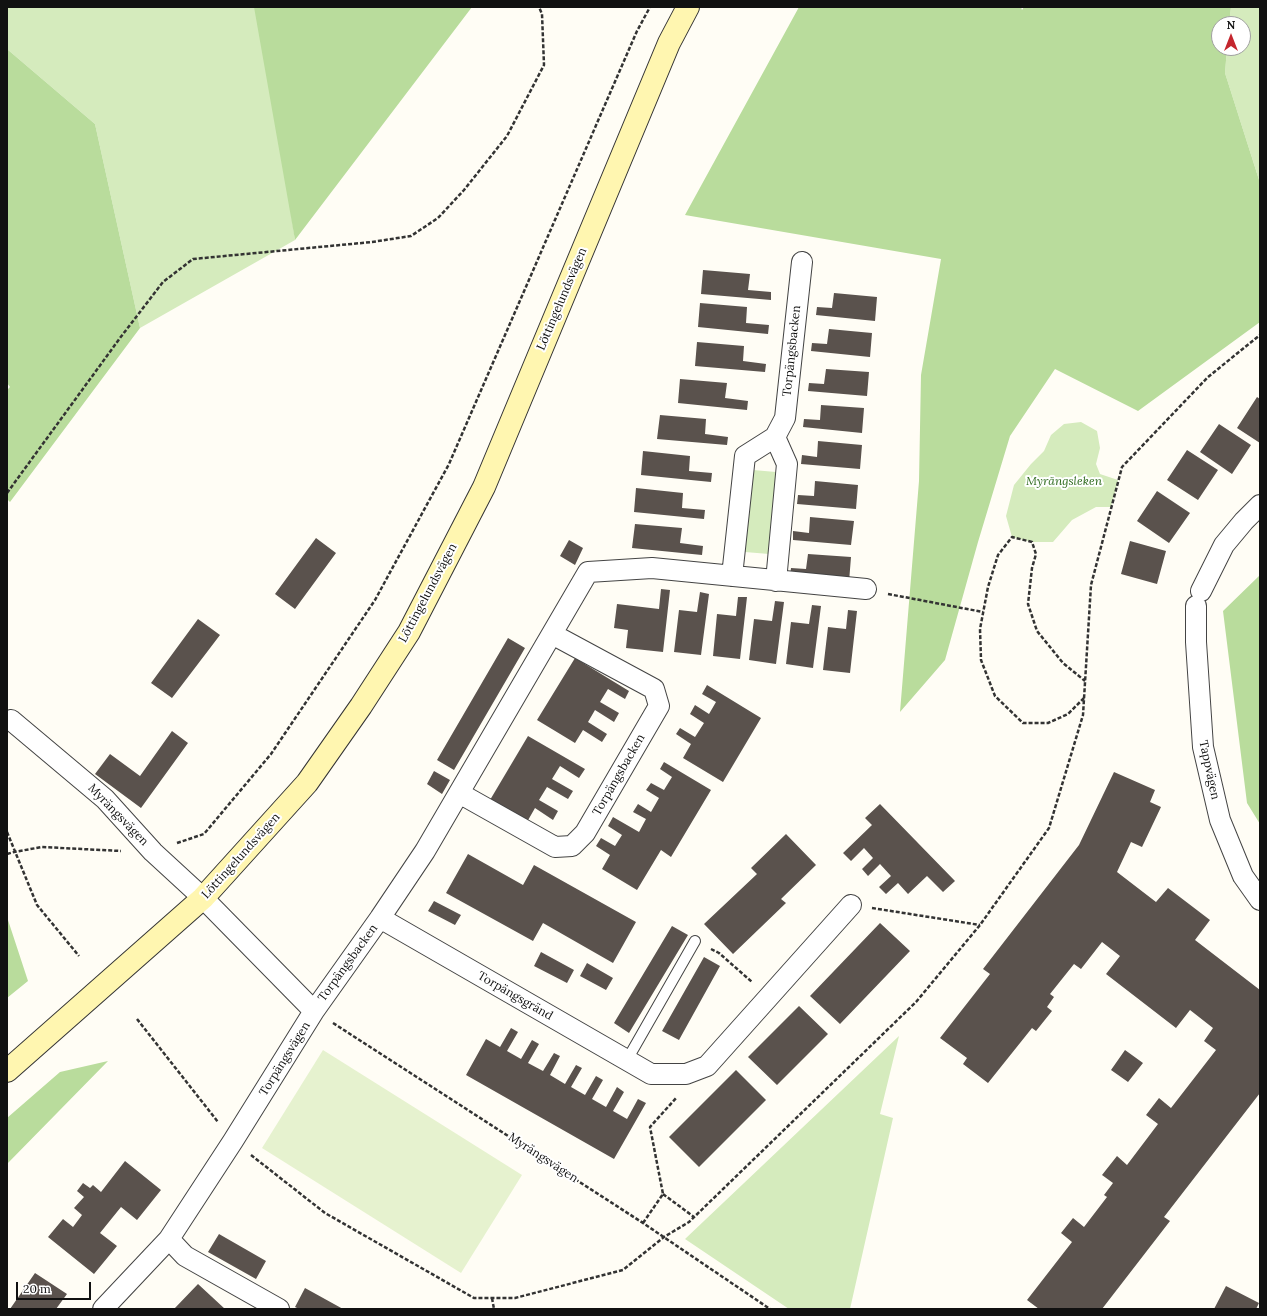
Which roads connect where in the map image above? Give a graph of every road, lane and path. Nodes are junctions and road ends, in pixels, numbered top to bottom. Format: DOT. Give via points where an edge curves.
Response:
graph roads {
  1 [pos="539,7"];
  2 [pos="650,7"];
  3 [pos="688,7"];
  4 [pos="802,262"];
  5 [pos="1260,335"];
  6 [pos="775,438"];
  7 [pos="7,493"];
  8 [pos="1260,505"];
  9 [pos="732,576"];
  10 [pos="776,581"];
  11 [pos="866,590"];
  12 [pos="983,612"];
  13 [pos="552,634"];
  14 [pos="1085,681"];
  15 [pos="1084,698"];
  16 [pos="11,720"];
  17 [pos="459,793"];
  18 [pos="7,832"];
  19 [pos="14,852"];
  20 [pos="153,852"];
  21 [pos="7,854"];
  22 [pos="203,898"];
  23 [pos="1260,900"];
  24 [pos="851,905"];
  25 [pos="380,918"];
  26 [pos="980,925"];
  27 [pos="695,941"];
  28 [pos="79,956"];
  29 [pos="769,997"];
  30 [pos="314,1011"];
  31 [pos="137,1019"];
  32 [pos="627,1060"];
  33 [pos="7,1071"];
  34 [pos="686,1074"];
  35 [pos="233,1141"];
  36 [pos="663,1194"];
  37 [pos="694,1217"];
  38 [pos="644,1223"];
  39 [pos="664,1237"];
  40 [pos="169,1239"];
  41 [pos="492,1298"];
  42 [pos="103,1309"];
  43 [pos="279,1309"];
  44 [pos="494,1309"];
  45 [pos="770,1309"];
  1 -- 7 [label="path" via="542,14 544,65 506,136 464,190 438,218 411,236 193,259 164,282"];
  2 -- 20 [label="path" via="636,31 449,464 375,600 271,754 204,834"];
  3 -- 22 [label="main road, Löttingelundsvägen" via="669,43 484,487 409,632 307,783"];
  4 -- 6 [label="street, Torpängsbacken" via="785,418"];
  5 -- 14 [label="path" via="1208,377 1122,467 1091,585"];
  6 -- 9 [label="street" via="745,456"];
  6 -- 10 [label="street" via="787,464"];
  8 -- 23 [label="street, Tappvägen" via="1224,545 1199,598 1196,642 1203,747 1220,820 1243,876"];
  9 -- 10 [label="street, Torpängsbacken"];
  9 -- 13 [label="street, Torpängsbacken" via="652,568 588,572"];
  10 -- 11 [label="street, Torpängsbacken"];
  11 -- 12 [label="path"];
  12 -- 14 [label="path" via="998,555 1012,537 1032,542 1036,554 1028,604 1037,631 1063,663"];
  12 -- 15 [label="path" via="980,629 981,660 995,696 1023,723 1048,723 1068,714"];
  13 -- 17 [label="street, Torpängsbacken"];
  13 -- 17 [label="street, Torpängsbacken" via="654,689 659,706 593,820 572,846 555,847"];
  14 -- 15 [label="path"];
  15 -- 26 [label="path" via="1083,715 1049,828"];
  16 -- 20 [label="street, Myrängsvägen" via="105,799"];
  17 -- 25 [label="street, Torpängsbacken" via="425,851"];
  18 -- 19 [label="path"];
  19 -- 20 [label="path" via="42,847"];
  19 -- 21 [label="path"];
  19 -- 28 [label="path" via="37,905"];
  20 -- 22 [label="street, Myrängsvägen"];
  22 -- 30 [label="street, Torpängsvägen"];
  22 -- 33 [label="main road, Löttingelundsvägen"];
  24 -- 26 [label="path"];
  24 -- 29 [label="street"];
  25 -- 30 [label="street, Torpängsbacken"];
  25 -- 32 [label="street, Torpängsgränd"];
  26 -- 37 [label="path" via="916,1002"];
  27 -- 29 [label="path" via="719,953"];
  27 -- 32 [label="lane"];
  29 -- 34 [label="street" via="707,1066"];
  30 -- 35 [label="street, Torpängsvägen"];
  30 -- 38 [label="path, Myrängsvägen"];
  31 -- 35 [label="path"];
  32 -- 34 [label="street, Torpängsgränd" via="651,1074"];
  34 -- 36 [label="path" via="686,1086 650,1127"];
  35 -- 40 [label="street, Torpängsvägen"];
  35 -- 41 [label="path" via="325,1213 474,1298"];
  36 -- 37 [label="path"];
  36 -- 38 [label="path"];
  37 -- 39 [label="path"];
  38 -- 39 [label="path, Myrängsvägen"];
  39 -- 41 [label="path" via="623,1270 515,1298"];
  39 -- 45 [label="path, Myrängsvägen"];
  40 -- 42 [label="street, Torpängsvägen"];
  40 -- 43 [label="street" via="185,1256"];
  41 -- 44 [label="path"];
}
